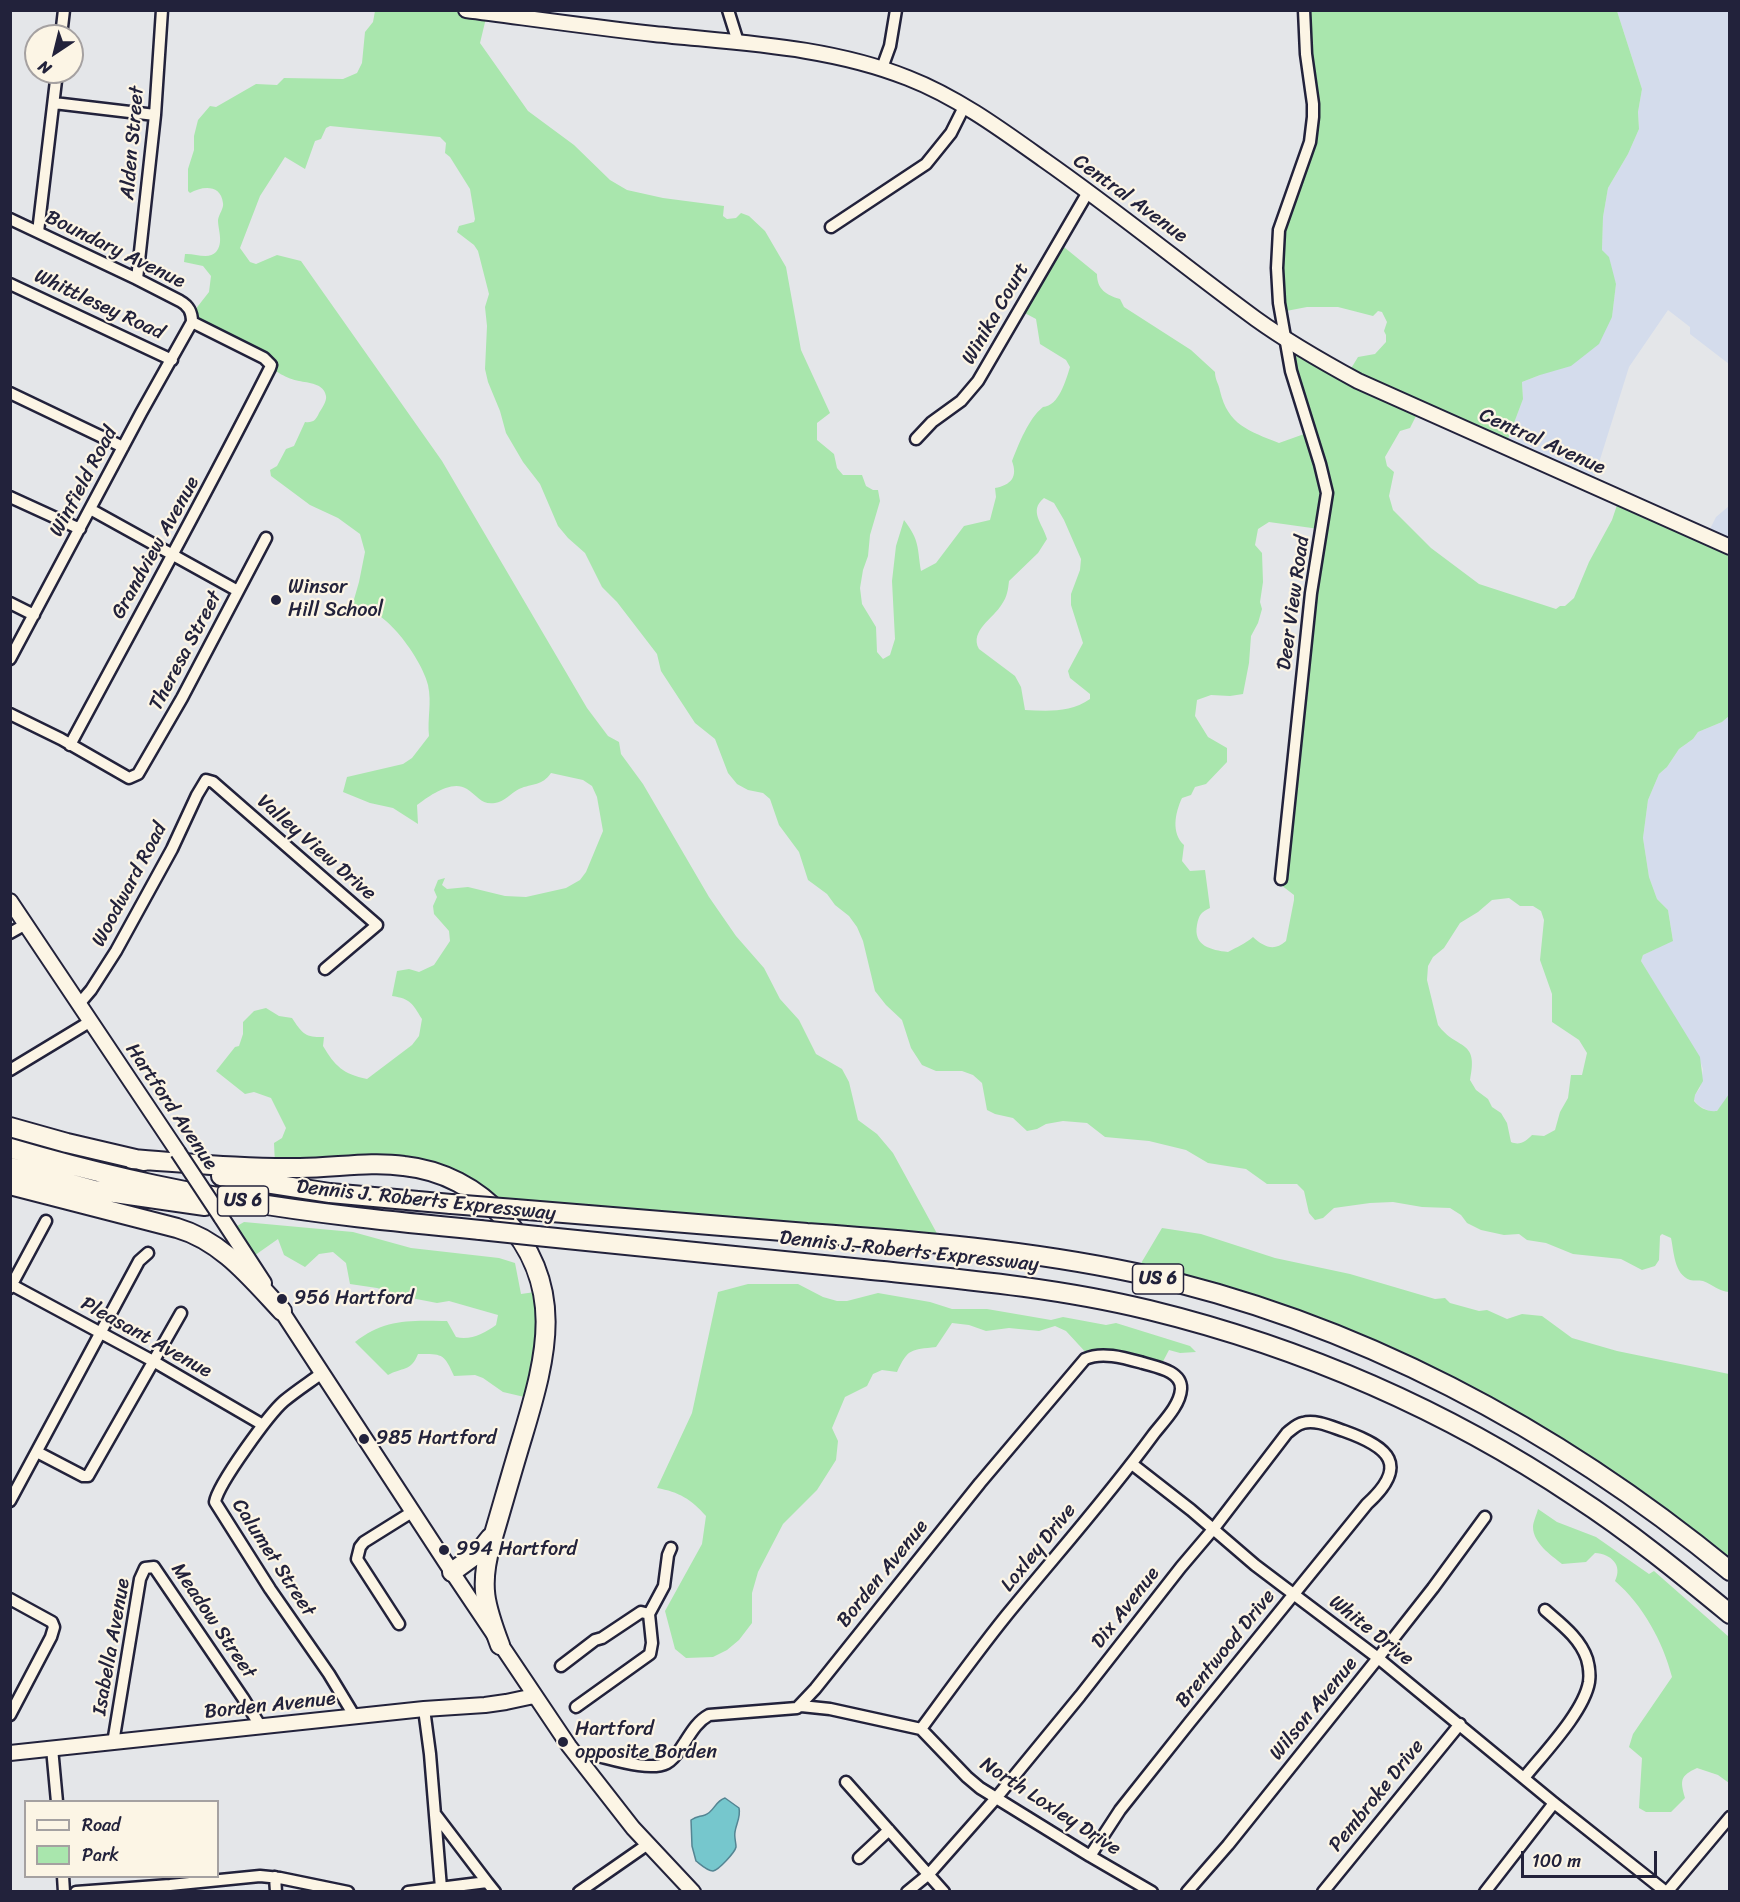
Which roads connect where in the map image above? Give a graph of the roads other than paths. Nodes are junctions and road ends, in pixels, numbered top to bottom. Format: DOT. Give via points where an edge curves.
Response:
graph roads {
  1 [pos="162,10"];
  2 [pos="466,10"];
  3 [pos="728,10"];
  4 [pos="896,10"];
  5 [pos="1304,10"];
  6 [pos="541,15"];
  7 [pos="738,42"];
  8 [pos="882,68"];
  9 [pos="56,84"];
  10 [pos="54,103"];
  11 [pos="964,107"];
  12 [pos="154,115"];
  13 [pos="1088,192"];
  14 [pos="10,219"];
  15 [pos="831,227"];
  16 [pos="38,232"];
  17 [pos="137,279"];
  18 [pos="10,284"];
  19 [pos="192,322"];
  20 [pos="1284,336"];
  21 [pos="172,360"];
  22 [pos="10,393"];
  23 [pos="916,438"];
  24 [pos="123,447"];
  25 [pos="10,497"];
  26 [pos="90,510"];
  27 [pos="80,529"];
  28 [pos="266,538"];
  29 [pos="1730,547"];
  30 [pos="172,553"];
  31 [pos="238,591"];
  32 [pos="10,603"];
  33 [pos="34,615"];
  34 [pos="10,659"];
  35 [pos="10,714"];
  36 [pos="70,745"];
  37 [pos="206,780"];
  38 [pos="1281,879"];
  39 [pos="10,901"];
  40 [pos="26,924"];
  41 [pos="10,933"];
  42 [pos="325,969"];
  43 [pos="80,1004"];
  44 [pos="91,1021"];
  45 [pos="10,1070"];
  46 [pos="10,1126"];
  47 [pos="10,1148"];
  48 [pos="132,1159"];
  49 [pos="10,1167"];
  50 [pos="10,1185"];
  51 [pos="301,1210"];
  52 [pos="46,1221"];
  53 [pos="148,1253"];
  54 [pos="11,1286"];
  55 [pos="282,1311"];
  56 [pos="181,1312"];
  57 [pos="100,1333"];
  58 [pos="153,1361"];
  59 [pos="322,1373"];
  60 [pos="1181,1389"];
  61 [pos="263,1425"];
  62 [pos="37,1452"];
  63 [pos="1132,1464"];
  64 [pos="1391,1466"];
  65 [pos="10,1502"];
  66 [pos="412,1512"];
  67 [pos="1485,1517"];
  68 [pos="497,1522"];
  69 [pos="1212,1530"];
  70 [pos="671,1548"];
  71 [pos="154,1567"];
  72 [pos="1730,1571"];
  73 [pos="452,1572"];
  74 [pos="1294,1594"];
  75 [pos="10,1599"];
  76 [pos="1545,1610"];
  77 [pos="649,1614"];
  78 [pos="1730,1614"];
  79 [pos="399,1624"];
  80 [pos="507,1646"];
  81 [pos="1378,1658"];
  82 [pos="561,1666"];
  83 [pos="534,1695"];
  84 [pos="801,1706"];
  85 [pos="576,1707"];
  86 [pos="424,1709"];
  87 [pos="10,1715"];
  88 [pos="355,1717"];
  89 [pos="1460,1724"];
  90 [pos="261,1727"];
  91 [pos="921,1729"];
  92 [pos="113,1743"];
  93 [pos="52,1748"];
  94 [pos="10,1753"];
  95 [pos="580,1761"];
  96 [pos="1524,1778"];
  97 [pos="846,1782"];
  98 [pos="997,1797"];
  99 [pos="57,1800"];
  100 [pos="1554,1803"];
  101 [pos="435,1814"];
  102 [pos="1730,1817"];
  103 [pos="889,1830"];
  104 [pos="648,1844"];
  105 [pos="1090,1856"];
  106 [pos="859,1858"];
  107 [pos="928,1874"];
  108 [pos="275,1877"];
  109 [pos="487,1882"];
  110 [pos="170,1888"];
  111 [pos="441,1888"];
  112 [pos="76,1892"];
  113 [pos="276,1892"];
  114 [pos="348,1892"];
  115 [pos="408,1892"];
  116 [pos="495,1892"];
  117 [pos="579,1892"];
  118 [pos="693,1892"];
  119 [pos="907,1892"];
  120 [pos="944,1892"];
  121 [pos="1152,1892"];
  122 [pos="1187,1892"];
  123 [pos="1323,1892"];
  124 [pos="1485,1892"];
  125 [pos="1667,1892"];
  1 -- 12 [label="street, Alden Street"];
  2 -- 6 [label="main road, Central Avenue"];
  3 -- 7 [label="street"];
  4 -- 8 [label="street" via="895,28"];
  5 -- 20 [label="street, Deer View Road" via="1313,117 1310,142 1279,230 1277,268"];
  6 -- 7 [label="main road, Central Avenue"];
  7 -- 8 [label="main road, Central Avenue" via="840,57"];
  8 -- 11 [label="main road, Central Avenue"];
  9 -- 10 [label="street"];
  10 -- 12 [label="street"];
  10 -- 16 [label="street"];
  11 -- 13 [label="main road, Central Avenue"];
  11 -- 15 [label="street" via="951,133 926,164"];
  12 -- 17 [label="street, Alden Street"];
  13 -- 20 [label="main road, Central Avenue"];
  13 -- 23 [label="street, Winika Court" via="978,381 961,401"];
  14 -- 16 [label="street, Boundary Avenue"];
  16 -- 17 [label="street, Boundary Avenue"];
  17 -- 19 [label="street, Boundary Avenue" via="187,305"];
  18 -- 21 [label="street, Whittlesey Road"];
  19 -- 21 [label="street, Winfield Road"];
  19 -- 30 [label="street, Grandview Avenue" via="271,365"];
  20 -- 29 [label="main road, Central Avenue" via="1358,381"];
  20 -- 38 [label="street, Deer View Road" via="1327,493 1311,593"];
  21 -- 24 [label="street, Winfield Road"];
  22 -- 24 [label="street"];
  24 -- 26 [label="street, Winfield Road"];
  25 -- 27 [label="street"];
  26 -- 27 [label="street, Winfield Road"];
  26 -- 30 [label="street"];
  27 -- 33 [label="street, Winfield Road"];
  28 -- 31 [label="street, Theresa Street"];
  30 -- 31 [label="street"];
  30 -- 36 [label="street, Grandview Avenue"];
  31 -- 36 [label="street, Theresa Street" via="138,774 129,778"];
  32 -- 33 [label="street"];
  33 -- 34 [label="street, Winfield Road"];
  35 -- 36 [label="street"];
  37 -- 42 [label="street, Valley View Drive" via="213,782 377,925"];
  37 -- 43 [label="street, Woodward Road" via="116,951"];
  39 -- 40 [label="main road, Hartford Avenue"];
  40 -- 41 [label="street"];
  40 -- 43 [label="main road, Hartford Avenue"];
  43 -- 44 [label="main road, Hartford Avenue"];
  44 -- 45 [label="street"];
  44 -- 55 [label="main road, Hartford Avenue, bridge"];
  46 -- 48 [label="highway, Dennis J. Roberts Expressway / US 6"];
  47 -- 51 [label="highway, Dennis J. Roberts Expressway / US 6" via="168,1188"];
  48 -- 68 [label="highway" via="258,1168 403,1166 452,1179 499,1212 533,1261 547,1325 540,1375"];
  48 -- 72 [label="highway, Dennis J. Roberts Expressway / US 6, bridge" via="286,1187 364,1196 1006,1250 1138,1274 1300,1322 1414,1369 1484,1404 1599,1473"];
  49 -- 51 [label="highway" via="133,1196 220,1208"];
  50 -- 55 [label="highway" via="203,1238 230,1258"];
  51 -- 78 [label="highway, Dennis J. Roberts Expressway / US 6, bridge" via="948,1277 1048,1290 1147,1309 1307,1359 1431,1413 1548,1478 1604,1515"];
  52 -- 54 [label="street"];
  53 -- 57 [label="street" via="139,1261"];
  54 -- 57 [label="street, Pleasant Avenue"];
  55 -- 59 [label="main road, Hartford Avenue"];
  56 -- 58 [label="street"];
  57 -- 58 [label="street, Pleasant Avenue"];
  57 -- 62 [label="street"];
  58 -- 61 [label="street, Pleasant Avenue"];
  58 -- 62 [label="street" via="88,1476"];
  59 -- 61 [label="street, Calumet Street" via="283,1402"];
  59 -- 66 [label="main road, Hartford Avenue"];
  60 -- 63 [label="street, Loxley Drive" via="1174,1406"];
  60 -- 84 [label="street, Borden Avenue" via="1175,1376 1164,1369 1105,1355 1085,1359"];
  61 -- 88 [label="street, Calumet Street" via="215,1502"];
  62 -- 65 [label="street"];
  63 -- 69 [label="street, White Drive"];
  63 -- 91 [label="street, Loxley Drive" via="1005,1617"];
  64 -- 69 [label="street, Dix Avenue" via="1381,1450 1361,1438 1314,1423 1300,1423 1287,1433"];
  64 -- 74 [label="street, Brentwood Drive" via="1379,1493"];
  66 -- 73 [label="main road, Hartford Avenue"];
  66 -- 79 [label="street" via="364,1542 357,1559"];
  67 -- 81 [label="street, Wilson Avenue"];
  68 -- 73 [label="highway" via="483,1548"];
  68 -- 80 [label="highway" via="486,1561 484,1586 487,1611"];
  69 -- 74 [label="street, White Drive"];
  69 -- 98 [label="street, Dix Avenue"];
  70 -- 77 [label="street" via="664,1586"];
  71 -- 90 [label="street, Meadow Street"];
  71 -- 92 [label="street, Isabella Avenue" via="145,1568 140,1579"];
  73 -- 80 [label="main road, Hartford Avenue"];
  74 -- 81 [label="street, White Drive"];
  74 -- 105 [label="street, Brentwood Drive" via="1120,1810"];
  75 -- 87 [label="street" via="52,1622 54,1627"];
  76 -- 96 [label="street" via="1582,1649 1589,1682 1572,1718"];
  77 -- 82 [label="street" via="641,1612"];
  77 -- 85 [label="street" via="650,1654"];
  80 -- 83 [label="main road, Hartford Avenue"];
  81 -- 89 [label="street, White Drive"];
  81 -- 122 [label="street, Wilson Avenue"];
  83 -- 86 [label="main road, Borden Avenue" via="485,1705"];
  83 -- 95 [label="main road, Hartford Avenue"];
  84 -- 91 [label="street"];
  84 -- 95 [label="street" via="709,1715 666,1764 637,1764 594,1755"];
  86 -- 88 [label="main road, Borden Avenue"];
  86 -- 101 [label="street"];
  88 -- 90 [label="main road, Borden Avenue"];
  89 -- 96 [label="street, White Drive"];
  89 -- 123 [label="street, Pembroke Drive"];
  90 -- 92 [label="main road, Borden Avenue"];
  91 -- 98 [label="street, North Loxley Drive" via="967,1778"];
  92 -- 93 [label="main road, Borden Avenue"];
  93 -- 94 [label="main road, Borden Avenue"];
  93 -- 99 [label="street"];
  95 -- 104 [label="main road, Hartford Avenue"];
  96 -- 100 [label="street, White Drive"];
  97 -- 103 [label="street"];
  98 -- 105 [label="street, North Loxley Drive"];
  98 -- 107 [label="street, Dix Avenue"];
  100 -- 124 [label="street"];
  100 -- 125 [label="street, White Drive"];
  101 -- 109 [label="street"];
  101 -- 111 [label="street"];
  102 -- 125 [label="street"];
  103 -- 106 [label="street"];
  103 -- 107 [label="street"];
  104 -- 117 [label="street"];
  104 -- 118 [label="main road, Hartford Avenue"];
  105 -- 121 [label="street, North Loxley Drive"];
  107 -- 119 [label="street, Dix Avenue"];
  107 -- 120 [label="street"];
  108 -- 110 [label="street" via="250,1876"];
  108 -- 113 [label="street"];
  108 -- 114 [label="street"];
  109 -- 111 [label="street"];
  109 -- 116 [label="street"];
  110 -- 112 [label="street"];
  111 -- 115 [label="street"];
}
